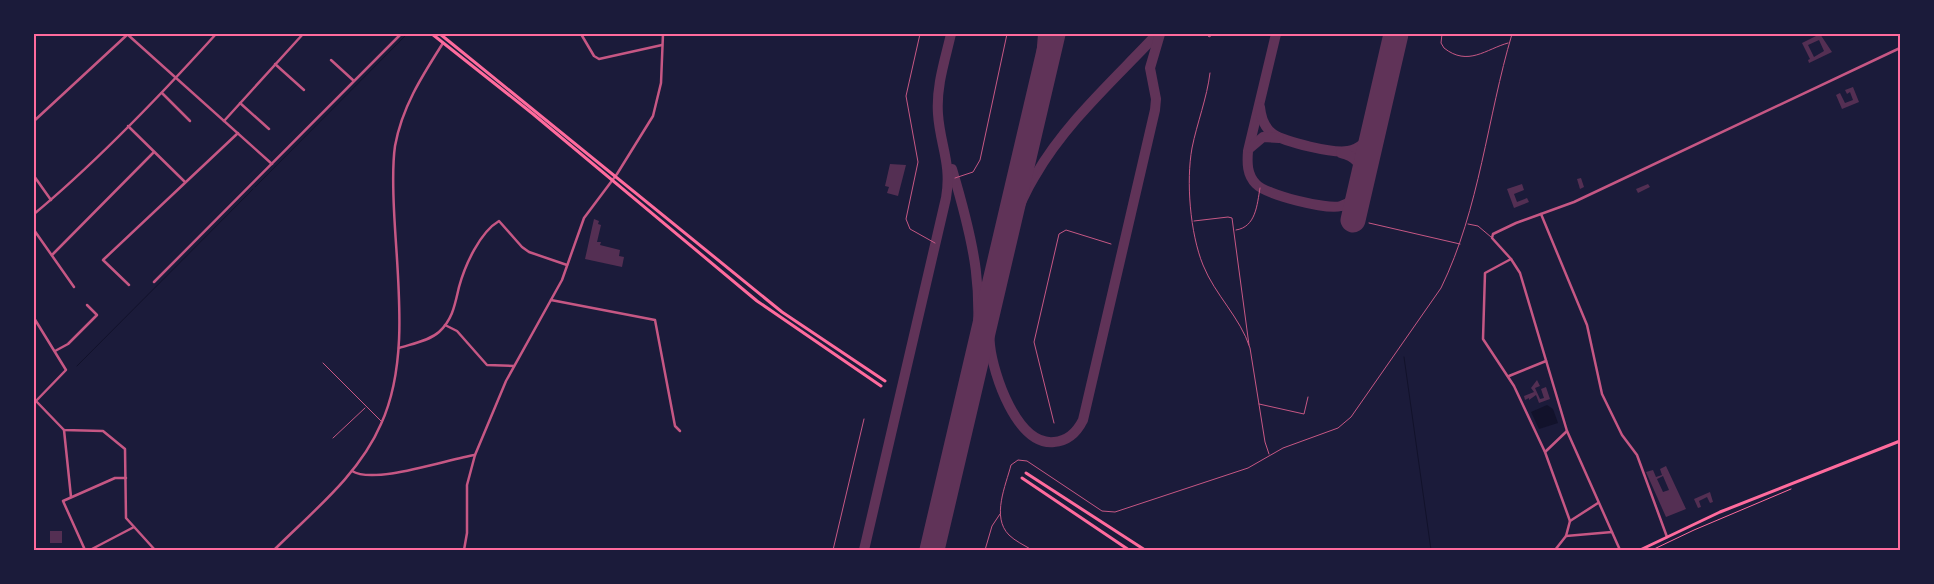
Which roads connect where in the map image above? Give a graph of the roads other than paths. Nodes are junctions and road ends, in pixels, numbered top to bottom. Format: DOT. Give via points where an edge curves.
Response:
graph roads {
  1 [pos="127,34"];
  2 [pos="216,34"];
  3 [pos="303,34"];
  4 [pos="402,34"];
  5 [pos="432,34"];
  6 [pos="440,34"];
  7 [pos="581,34"];
  8 [pos="662,34"];
  9 [pos="920,34"];
  10 [pos="1008,34"];
  11 [pos="1207,34"];
  12 [pos="1214,34"];
  13 [pos="1442,34"];
  14 [pos="1512,34"];
  15 [pos="447,37"];
  16 [pos="443,43"];
  17 [pos="1509,43"];
  18 [pos="662,45"];
  19 [pos="1900,48"];
  20 [pos="331,60"];
  21 [pos="275,64"];
  22 [pos="1210,73"];
  23 [pos="176,78"];
  24 [pos="354,81"];
  25 [pos="304,90"];
  26 [pos="162,93"];
  27 [pos="240,103"];
  28 [pos="34,121"];
  29 [pos="190,121"];
  30 [pos="224,121"];
  31 [pos="128,126"];
  32 [pos="269,129"];
  33 [pos="238,133"];
  34 [pos="154,152"];
  35 [pos="272,164"];
  36 [pos="34,176"];
  37 [pos="615,176"];
  38 [pos="955,178"];
  39 [pos="612,180"];
  40 [pos="185,182"];
  41 [pos="1260,188"];
  42 [pos="51,200"];
  43 [pos="34,214"];
  44 [pos="1541,214"];
  45 [pos="1194,221"];
  46 [pos="1369,223"];
  47 [pos="1467,224"];
  48 [pos="34,230"];
  49 [pos="1234,230"];
  50 [pos="1492,238"];
  51 [pos="936,244"];
  52 [pos="1112,244"];
  53 [pos="1460,244"];
  54 [pos="52,254"];
  55 [pos="1511,258"];
  56 [pos="568,265"];
  57 [pos="154,282"];
  58 [pos="129,285"];
  59 [pos="74,287"];
  60 [pos="551,300"];
  61 [pos="87,305"];
  62 [pos="34,318"];
  63 [pos="445,325"];
  64 [pos="399,348"];
  65 [pos="1250,348"];
  66 [pos="54,351"];
  67 [pos="1546,361"];
  68 [pos="323,363"];
  69 [pos="514,366"];
  70 [pos="1509,376"];
  71 [pos="885,381"];
  72 [pos="881,386"];
  73 [pos="1308,397"];
  74 [pos="35,402"];
  75 [pos="1258,404"];
  76 [pos="366,407"];
  77 [pos="864,419"];
  78 [pos="382,422"];
  79 [pos="1054,423"];
  80 [pos="64,430"];
  81 [pos="680,431"];
  82 [pos="1567,431"];
  83 [pos="333,438"];
  84 [pos="1900,441"];
  85 [pos="1545,452"];
  86 [pos="475,455"];
  87 [pos="1270,455"];
  88 [pos="352,471"];
  89 [pos="1026,473"];
  90 [pos="126,478"];
  91 [pos="1022,478"];
  92 [pos="71,496"];
  93 [pos="1598,503"];
  94 [pos="1000,513"];
  95 [pos="1570,521"];
  96 [pos="134,527"];
  97 [pos="1612,532"];
  98 [pos="1566,536"];
  99 [pos="1667,536"];
  100 [pos="85,550"];
  101 [pos="90,550"];
  102 [pos="155,550"];
  103 [pos="274,550"];
  104 [pos="464,550"];
  105 [pos="833,550"];
  106 [pos="985,550"];
  107 [pos="1032,550"];
  108 [pos="1129,550"];
  109 [pos="1145,550"];
  110 [pos="1555,550"];
  111 [pos="1620,550"];
  112 [pos="1640,550"];
  1 -- 23 [label="street"];
  1 -- 28 [label="street"];
  2 -- 23 [label="street"];
  3 -- 21 [label="street"];
  4 -- 24 [label="street"];
  5 -- 16 [label="main road"];
  6 -- 15 [label="main road"];
  7 -- 18 [label="street" via="599,59"];
  8 -- 18 [label="street"];
  9 -- 51 [label="lane" via="906,96 918,162 906,219 910,229"];
  10 -- 38 [label="lane" via="980,160 973,172"];
  11 -- 12 [label="lane" via="1209,37"];
  13 -- 17 [label="lane" via="1441,43 1447,51 1470,57"];
  14 -- 17 [label="lane"];
  15 -- 16 [label="street"];
  15 -- 37 [label="main road"];
  16 -- 39 [label="main road"];
  16 -- 64 [label="street" via="408,102 395,146 393,176"];
  17 -- 47 [label="lane"];
  18 -- 37 [label="street" via="657,104 643,134"];
  19 -- 44 [label="street" via="1574,202"];
  20 -- 24 [label="street"];
  21 -- 25 [label="street"];
  21 -- 27 [label="street"];
  22 -- 45 [label="lane" via="1190,163"];
  23 -- 26 [label="street"];
  23 -- 30 [label="street"];
  24 -- 35 [label="street"];
  26 -- 29 [label="street"];
  26 -- 31 [label="street"];
  27 -- 30 [label="street"];
  27 -- 32 [label="street"];
  30 -- 33 [label="street"];
  31 -- 34 [label="street"];
  31 -- 42 [label="street"];
  33 -- 35 [label="street"];
  33 -- 40 [label="street"];
  34 -- 40 [label="street"];
  34 -- 54 [label="street"];
  35 -- 57 [label="street"];
  36 -- 42 [label="street"];
  37 -- 39 [label="street"];
  37 -- 71 [label="main road" via="782,312"];
  39 -- 56 [label="street" via="584,218"];
  39 -- 72 [label="main road" via="757,300"];
  40 -- 58 [label="street" via="103,260"];
  41 -- 49 [label="lane" via="1252,221 1245,228"];
  42 -- 43 [label="street"];
  44 -- 50 [label="street" via="1498,231"];
  44 -- 99 [label="street" via="1587,325 1602,394 1622,435 1638,455"];
  45 -- 49 [label="lane" via="1228,217 1232,218"];
  45 -- 65 [label="lane" via="1204,266 1240,324"];
  46 -- 53 [label="lane"];
  47 -- 50 [label="lane" via="1478,226"];
  47 -- 53 [label="lane"];
  48 -- 54 [label="street"];
  49 -- 65 [label="lane"];
  50 -- 55 [label="street"];
  52 -- 79 [label="lane" via="1066,230 1059,234 1034,342"];
  53 -- 87 [label="lane" via="1441,288 1351,417 1330,432"];
  54 -- 59 [label="street"];
  55 -- 67 [label="street" via="1520,273"];
  55 -- 70 [label="street" via="1486,273 1483,331 1486,345"];
  56 -- 60 [label="street"];
  56 -- 63 [label="street" via="522,248 500,221 485,233 469,262 454,310"];
  60 -- 69 [label="street"];
  60 -- 81 [label="street" via="655,320 675,426"];
  61 -- 66 [label="street" via="97,315 68,344"];
  62 -- 66 [label="street"];
  63 -- 64 [label="street" via="434,335"];
  63 -- 69 [label="street" via="456,331 487,364"];
  64 -- 78 [label="street" via="396,378"];
  65 -- 75 [label="lane"];
  66 -- 74 [label="street" via="66,370"];
  67 -- 70 [label="street"];
  67 -- 82 [label="street"];
  68 -- 76 [label="lane"];
  69 -- 86 [label="street"];
  70 -- 85 [label="street"];
  73 -- 75 [label="lane" via="1304,414"];
  74 -- 80 [label="street"];
  75 -- 87 [label="lane"];
  76 -- 78 [label="lane"];
  76 -- 83 [label="lane"];
  77 -- 105 [label="lane"];
  78 -- 88 [label="street"];
  80 -- 90 [label="street" via="103,431 126,449"];
  80 -- 92 [label="street"];
  82 -- 85 [label="street"];
  82 -- 93 [label="street"];
  84 -- 99 [label="main road"];
  85 -- 95 [label="street"];
  86 -- 88 [label="street" via="407,471 360,476"];
  86 -- 104 [label="street" via="467,485"];
  87 -- 94 [label="lane" via="1248,468 1109,513 1026,461 1018,460 1011,465"];
  88 -- 103 [label="street"];
  89 -- 109 [label="main road"];
  90 -- 92 [label="street" via="116,478"];
  90 -- 96 [label="street" via="126,518"];
  91 -- 108 [label="main road"];
  92 -- 100 [label="street" via="62,503"];
  93 -- 95 [label="street"];
  93 -- 97 [label="street"];
  94 -- 106 [label="lane" via="992,526"];
  94 -- 107 [label="lane" via="1009,535"];
  95 -- 98 [label="street"];
  96 -- 101 [label="street"];
  96 -- 102 [label="street"];
  97 -- 98 [label="street"];
  97 -- 111 [label="street"];
  98 -- 110 [label="street"];
  99 -- 112 [label="main road"];
}
